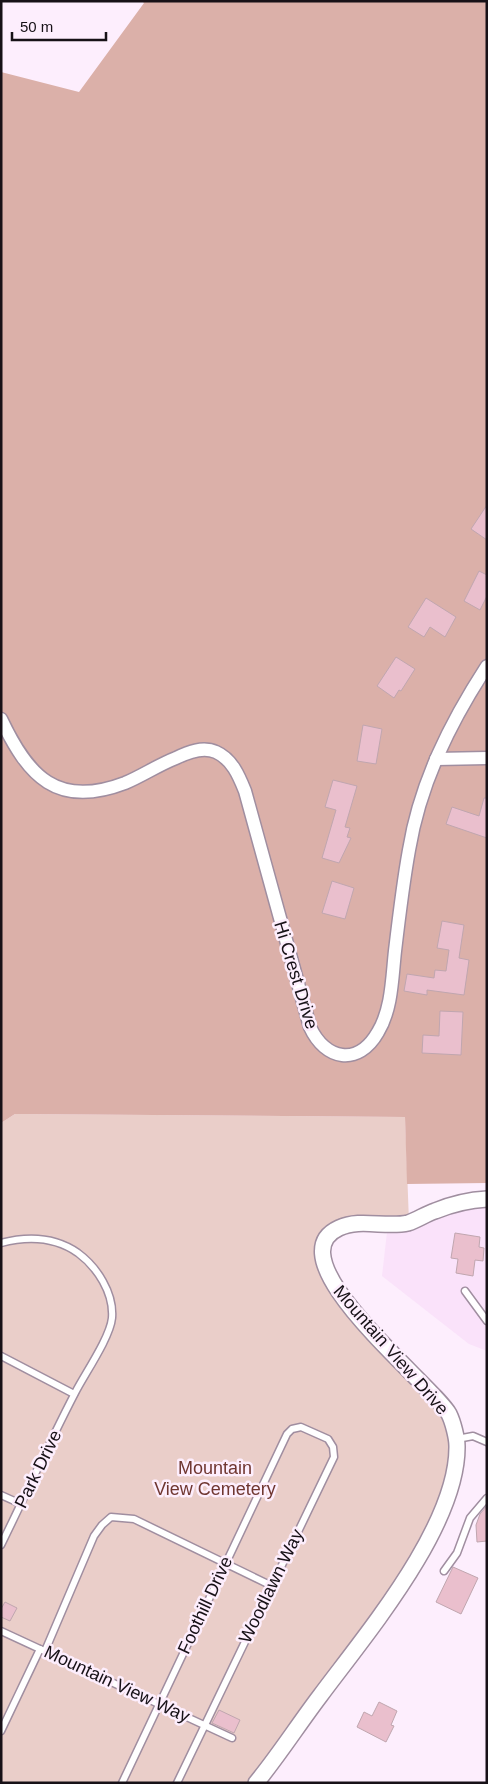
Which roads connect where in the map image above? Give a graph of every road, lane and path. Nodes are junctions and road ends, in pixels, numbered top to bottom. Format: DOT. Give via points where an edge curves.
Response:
graph roads {
  1 [pos="487,666"];
  2 [pos="1,719"];
  3 [pos="487,758"];
  4 [pos="436,759"];
  5 [pos="487,1199"];
  6 [pos="1,1243"];
  7 [pos="465,1291"];
  8 [pos="487,1321"];
  9 [pos="1,1356"];
  10 [pos="74,1394"];
  11 [pos="292,1429"];
  12 [pos="456,1439"];
  13 [pos="487,1442"];
  14 [pos="1,1495"];
  15 [pos="487,1498"];
  16 [pos="21,1504"];
  17 [pos="1,1544"];
  18 [pos="225,1563"];
  19 [pos="444,1571"];
  20 [pos="270,1586"];
  21 [pos="1,1631"];
  22 [pos="42,1650"];
  23 [pos="160,1704"];
  24 [pos="206,1725"];
  25 [pos="1,1731"];
  26 [pos="232,1738"];
  27 [pos="122,1783"];
  28 [pos="178,1783"];
  29 [pos="256,1783"];
  1 -- 4 [label="street, Hi Crest Drive" via="467,697"];
  2 -- 4 [label="street, Hi Crest Drive" via="27,764 42,781 65,789 82,791 111,787 164,762 201,750 215,751 229,762 245,791 310,1027 324,1049 342,1056 365,1048 384,1021 409,848 422,793"];
  3 -- 4 [label="street"];
  5 -- 12 [label="street, Mountain View Drive" via="458,1202 409,1222 340,1228 328,1235 324,1244 325,1269 333,1285 375,1336 449,1414"];
  6 -- 10 [label="lane, Park Drive" via="31,1239 64,1244 89,1263 105,1286 112,1319"];
  7 -- 8 [label="lane"];
  9 -- 10 [label="lane"];
  10 -- 16 [label="lane, Park Drive"];
  11 -- 18 [label="lane, Foothill Drive"];
  11 -- 20 [label="lane, Woodlawn Way" via="301,1427 328,1439 334,1457"];
  12 -- 13 [label="lane" via="473,1436"];
  12 -- 29 [label="street, Mountain View Drive" via="454,1478 412,1568"];
  14 -- 16 [label="lane"];
  15 -- 19 [label="lane" via="470,1518 458,1553"];
  16 -- 17 [label="lane, Park Drive"];
  18 -- 20 [label="lane"];
  18 -- 22 [label="lane" via="134,1518 111,1517 94,1536"];
  18 -- 23 [label="lane, Foothill Drive"];
  20 -- 24 [label="lane, Woodlawn Way"];
  21 -- 22 [label="lane, Mountain View Way"];
  22 -- 23 [label="lane, Mountain View Way"];
  22 -- 25 [label="lane"];
  23 -- 24 [label="lane, Mountain View Way"];
  23 -- 27 [label="lane, Foothill Drive"];
  24 -- 26 [label="lane, Mountain View Way"];
  24 -- 28 [label="lane, Woodlawn Way"];
}
